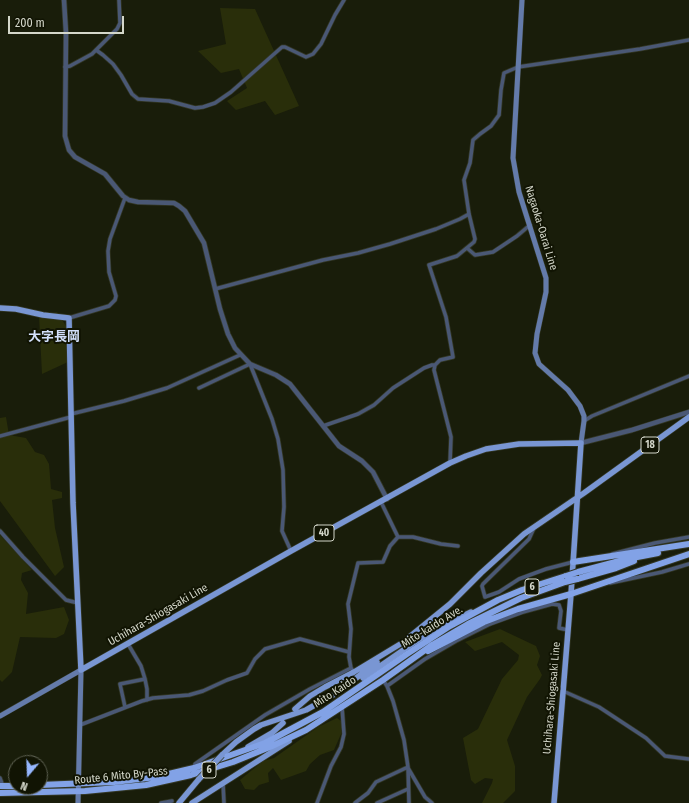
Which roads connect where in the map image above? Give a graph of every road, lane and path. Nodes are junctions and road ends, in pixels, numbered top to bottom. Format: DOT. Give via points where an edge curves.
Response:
graph roads {
  1 [pos="64,0"];
  2 [pos="119,0"];
  3 [pos="344,0"];
  4 [pos="522,0"];
  5 [pos="689,40"];
  6 [pos="96,50"];
  7 [pos="64,67"];
  8 [pos="518,67"];
  9 [pos="125,198"];
  10 [pos="469,214"];
  11 [pos="530,224"];
  12 [pos="466,248"];
  13 [pos="215,289"];
  14 [pos="0,308"];
  15 [pos="69,318"];
  16 [pos="240,355"];
  17 [pos="250,364"];
  18 [pos="435,365"];
  19 [pos="689,376"];
  20 [pos="199,388"];
  21 [pos="689,412"];
  22 [pos="680,414"];
  23 [pos="71,415"];
  24 [pos="689,417"];
  25 [pos="584,421"];
  26 [pos="683,422"];
  27 [pos="323,426"];
  28 [pos="0,436"];
  29 [pos="581,443"];
  30 [pos="450,463"];
  31 [pos="577,498"];
  32 [pos="384,500"];
  33 [pos="535,525"];
  34 [pos="0,531"];
  35 [pos="398,537"];
  36 [pos="689,537"];
  37 [pos="689,545"];
  38 [pos="458,546"];
  39 [pos="292,551"];
  40 [pos="689,554"];
  41 [pos="644,556"];
  42 [pos="606,558"];
  43 [pos="573,562"];
  44 [pos="689,564"];
  45 [pos="599,584"];
  46 [pos="571,594"];
  47 [pos="498,600"];
  48 [pos="78,603"];
  49 [pos="568,630"];
  50 [pos="128,644"];
  51 [pos="393,650"];
  52 [pos="349,652"];
  53 [pos="407,662"];
  54 [pos="80,670"];
  55 [pos="352,670"];
  56 [pos="145,679"];
  57 [pos="383,680"];
  58 [pos="387,686"];
  59 [pos="345,688"];
  60 [pos="563,691"];
  61 [pos="147,700"];
  62 [pos="125,707"];
  63 [pos="342,707"];
  64 [pos="295,709"];
  65 [pos="0,716"];
  66 [pos="283,723"];
  67 [pos="80,725"];
  68 [pos="304,727"];
  69 [pos="232,756"];
  70 [pos="689,759"];
  71 [pos="408,767"];
  72 [pos="194,768"];
  73 [pos="0,778"];
  74 [pos="223,782"];
  75 [pos="79,784"];
  76 [pos="48,785"];
  77 [pos="1,786"];
  78 [pos="408,789"];
  79 [pos="79,791"];
  80 [pos="0,793"];
  81 [pos="172,802"];
  82 [pos="357,802"];
  83 [pos="78,803"];
  84 [pos="162,803"];
  85 [pos="179,803"];
  86 [pos="192,803"];
  87 [pos="224,803"];
  88 [pos="317,803"];
  89 [pos="377,803"];
  90 [pos="409,803"];
  91 [pos="432,803"];
  92 [pos="554,803"];
  1 -- 7 [label="street"];
  2 -- 6 [label="street" via="119,26"];
  3 -- 6 [label="street" via="313,54 301,56 289,48 282,47 231,92 215,103 203,107 138,99 113,64"];
  4 -- 8 [label="main road, Nagaoka-Oarai Line"];
  5 -- 8 [label="street"];
  6 -- 7 [label="street" via="83,60"];
  7 -- 9 [label="street" via="64,136 67,146 75,157 105,174"];
  8 -- 10 [label="street" via="504,73 498,118 472,145 470,164 464,180"];
  8 -- 11 [label="main road, Nagaoka-Oarai Line" via="513,158 519,192"];
  9 -- 13 [label="street" via="133,202 170,203 183,208 204,243"];
  9 -- 15 [label="street" via="108,251 115,300 109,306"];
  10 -- 12 [label="street" via="475,239"];
  10 -- 13 [label="street" via="436,229 390,244"];
  11 -- 12 [label="street" via="493,252 475,255"];
  11 -- 25 [label="main road, Nagaoka-Oarai Line" via="546,278 546,292 535,346 536,358 576,399"];
  12 -- 18 [label="street" via="457,256 429,265 446,317 454,357 440,360"];
  13 -- 16 [label="street" via="228,334"];
  14 -- 15 [label="main road"];
  15 -- 23 [label="main road"];
  16 -- 17 [label="street"];
  16 -- 23 [label="street" via="167,388"];
  17 -- 20 [label="street"];
  17 -- 27 [label="street" via="290,384"];
  17 -- 39 [label="street" via="278,439 283,470 282,530"];
  18 -- 27 [label="street" via="424,368 358,414"];
  18 -- 30 [label="street" via="434,370 451,437"];
  19 -- 25 [label="street"];
  21 -- 22 [label="street"];
  22 -- 26 [label="street"];
  22 -- 29 [label="street"];
  23 -- 28 [label="street"];
  23 -- 48 [label="main road"];
  24 -- 26 [label="main road, 18"];
  25 -- 29 [label="main road, Nagaoka-Oarai Line"];
  26 -- 31 [label="main road, 18"];
  27 -- 32 [label="street" via="339,446 362,460 374,472"];
  29 -- 30 [label="main road, Uchihara-Shiogasaki Line / 40" via="504,446 475,452"];
  29 -- 31 [label="main road"];
  30 -- 32 [label="main road, Uchihara-Shiogasaki Line / 40"];
  31 -- 33 [label="main road"];
  31 -- 43 [label="main road, Uchihara-Shiogasaki Line"];
  32 -- 35 [label="street"];
  32 -- 39 [label="main road, Uchihara-Shiogasaki Line / 40"];
  33 -- 43 [label="street" via="529,539 483,584 485,597 499,592 519,579"];
  33 -- 51 [label="main road" via="433,619"];
  34 -- 48 [label="street" via="22,557 66,600"];
  35 -- 38 [label="street" via="413,537"];
  35 -- 52 [label="street" via="390,546 383,562 358,563 348,604 351,629"];
  36 -- 42 [label="street" via="632,548"];
  37 -- 41 [label="highway, 6"];
  37 -- 42 [label="highway"];
  39 -- 50 [label="main road, Uchihara-Shiogasaki Line / 40"];
  40 -- 45 [label="highway"];
  41 -- 47 [label="highway, 6, bridge" via="578,572"];
  41 -- 53 [label="highway, 6, bridge" via="616,568 565,582 498,608 451,633"];
  42 -- 43 [label="highway"];
  43 -- 46 [label="main road, Uchihara-Shiogasaki Line"];
  44 -- 45 [label="street" via="613,583"];
  45 -- 46 [label="highway"];
  46 -- 49 [label="main road, Uchihara-Shiogasaki Line"];
  46 -- 53 [label="highway" via="484,622"];
  47 -- 59 [label="main road" via="433,631"];
  47 -- 68 [label="highway, Mito-kaido Ave. / 6" via="439,633"];
  48 -- 54 [label="main road"];
  49 -- 58 [label="street" via="560,628 559,604 523,612 490,624 456,641"];
  49 -- 60 [label="main road, Uchihara-Shiogasaki Line"];
  50 -- 54 [label="main road, Uchihara-Shiogasaki Line / 40"];
  50 -- 56 [label="street" via="141,666"];
  51 -- 55 [label="main road"];
  51 -- 59 [label="main road"];
  52 -- 55 [label="street"];
  52 -- 61 [label="street" via="300,639 265,649 255,659 248,673 203,691 180,697"];
  53 -- 57 [label="highway, Mito-kaido Ave. / 6"];
  54 -- 65 [label="main road"];
  54 -- 67 [label="main road"];
  55 -- 64 [label="main road" via="310,696"];
  55 -- 72 [label="street" via="310,689 265,715 195,764"];
  56 -- 61 [label="street"];
  56 -- 62 [label="street" via="120,684"];
  57 -- 58 [label="street"];
  57 -- 63 [label="highway, Mito-kaido Ave. / 6"];
  58 -- 71 [label="street" via="404,740"];
  59 -- 85 [label="main road, bridge" via="306,710 254,729 222,755"];
  60 -- 70 [label="street" via="599,707 646,738 665,756"];
  60 -- 92 [label="main road, Uchihara-Shiogasaki Line"];
  61 -- 62 [label="street"];
  62 -- 67 [label="street"];
  63 -- 68 [label="highway, Mito-kaido Ave. / 6"];
  63 -- 88 [label="street" via="344,734 341,747"];
  66 -- 69 [label="main road" via="266,737"];
  67 -- 75 [label="main road"];
  68 -- 69 [label="highway, Route 6 Mito By-Pass / 6"];
  68 -- 74 [label="main road"];
  68 -- 79 [label="highway, Route 6 Mito By-Pass / 6" via="252,755 192,775 146,785"];
  69 -- 72 [label="highway, Route 6 Mito By-Pass / 6"];
  71 -- 78 [label="street"];
  71 -- 82 [label="street" via="376,782"];
  71 -- 91 [label="street"];
  72 -- 75 [label="highway, Route 6 Mito By-Pass / 6" via="135,780"];
  73 -- 77 [label="street"];
  74 -- 86 [label="main road"];
  74 -- 87 [label="street"];
  75 -- 76 [label="highway, Route 6 Mito By-Pass / 6"];
  75 -- 79 [label="main road"];
  78 -- 89 [label="street"];
  78 -- 90 [label="street"];
  79 -- 80 [label="highway, Route 6 Mito By-Pass / 6"];
  79 -- 83 [label="main road"];
  81 -- 84 [label="street"];
}
